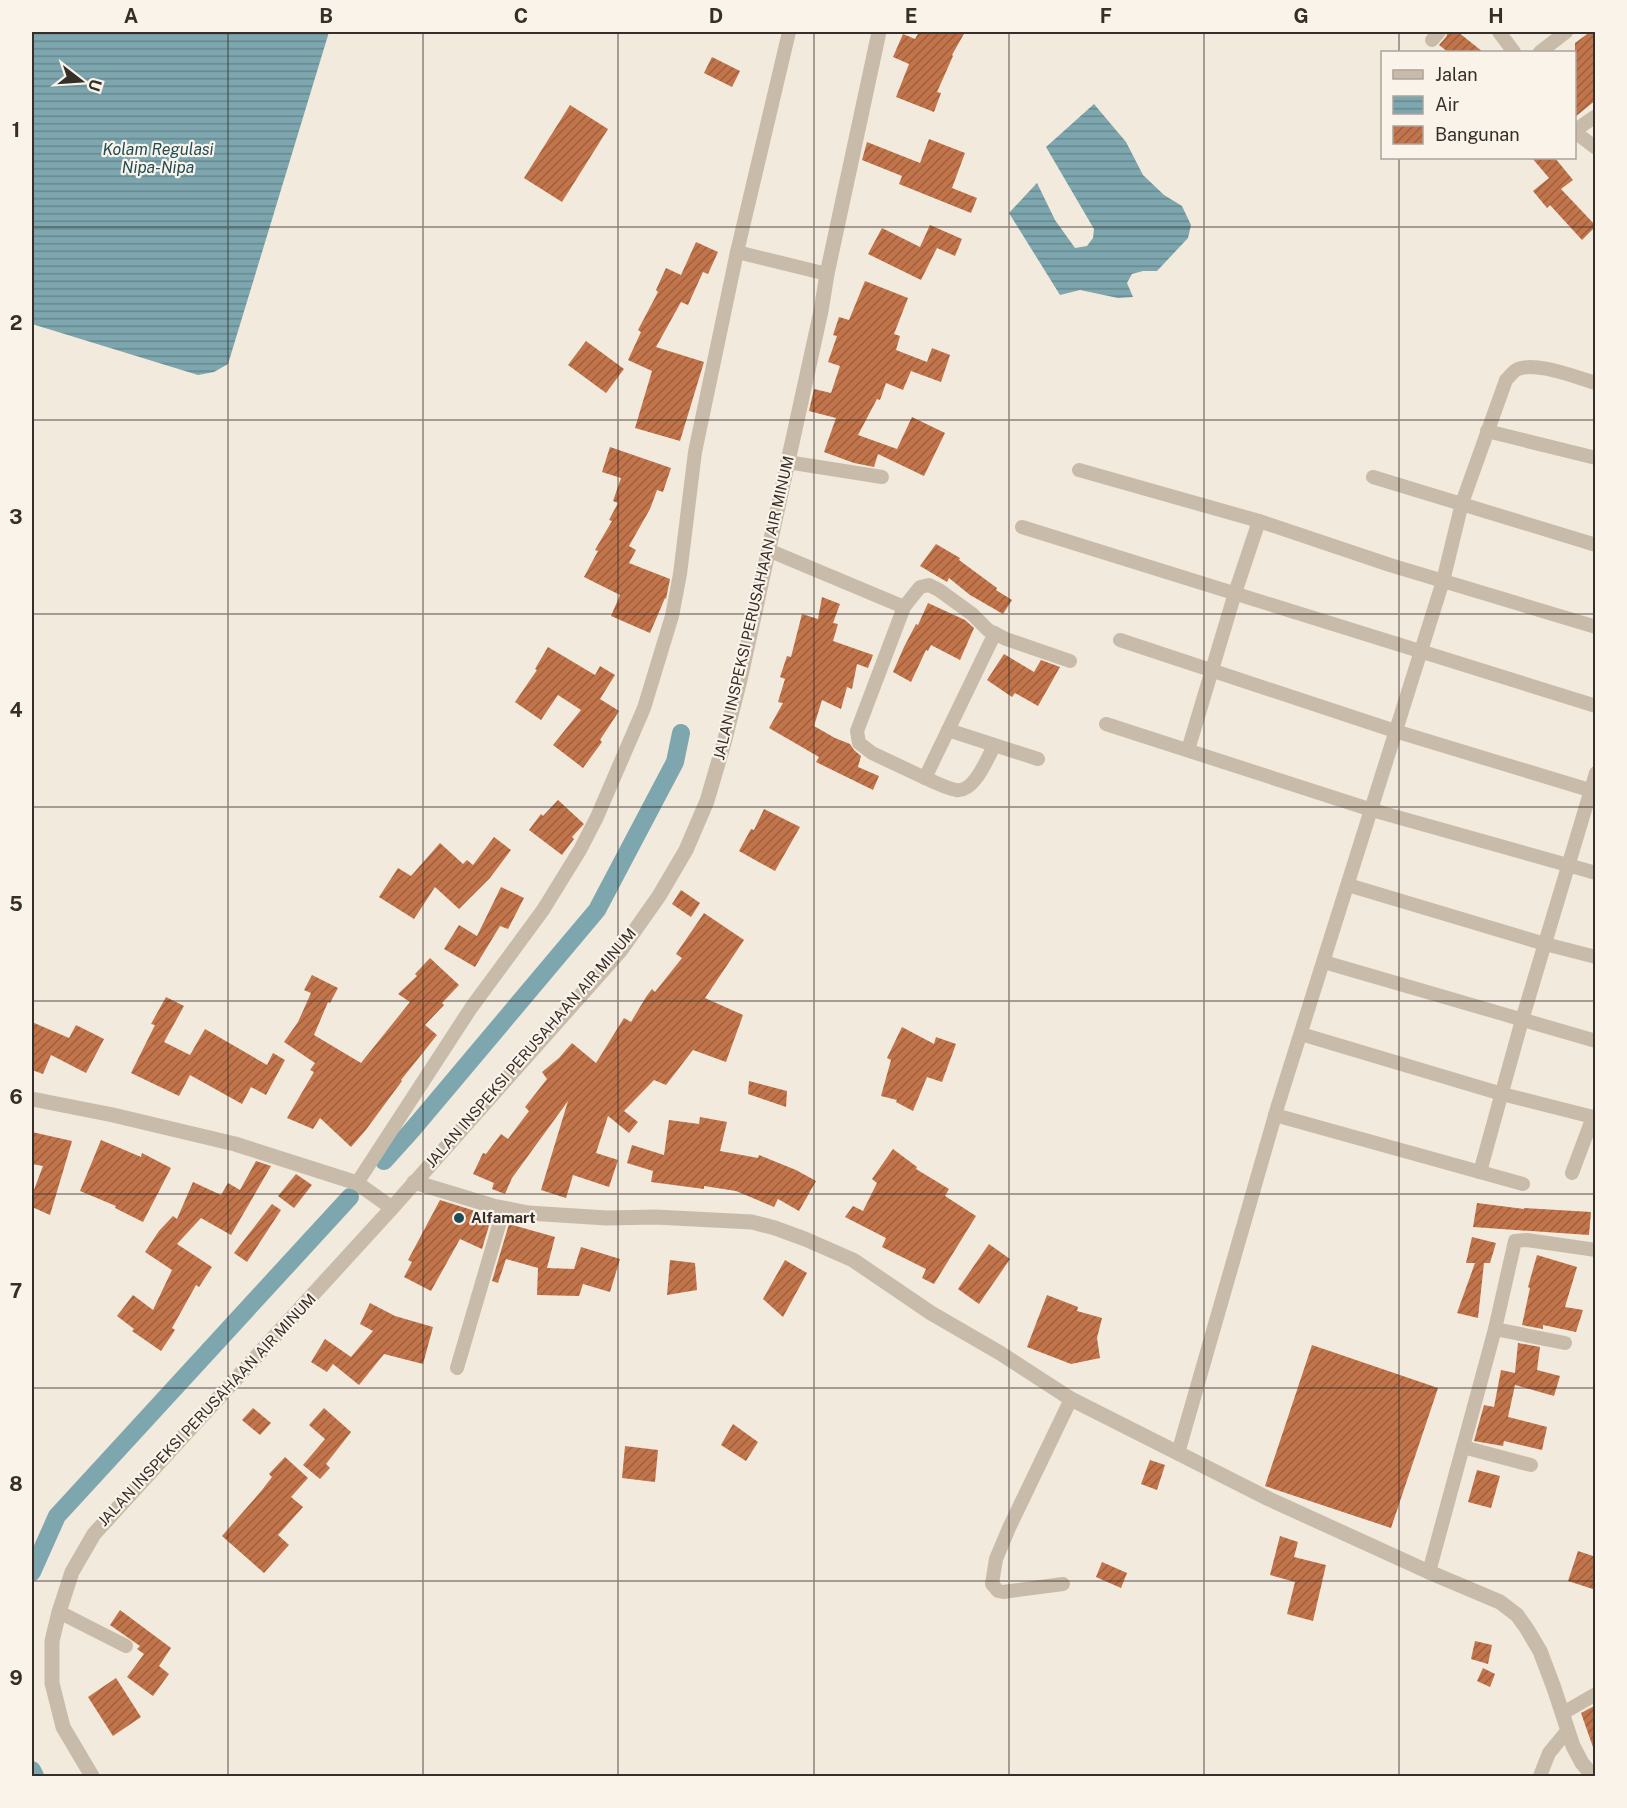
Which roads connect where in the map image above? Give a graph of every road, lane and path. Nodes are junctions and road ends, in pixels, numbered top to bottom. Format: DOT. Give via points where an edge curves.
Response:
graph roads {
  1 [pos="789,32"];
  2 [pos="879,32"];
  3 [pos="1499,32"];
  4 [pos="1566,32"];
  5 [pos="1513,51"];
  6 [pos="1541,51"];
  7 [pos="1596,116"];
  8 [pos="1576,130"];
  9 [pos="1576,132"];
  10 [pos="1596,148"];
  11 [pos="737,252"];
  12 [pos="827,274"];
  13 [pos="1596,383"];
  14 [pos="1486,431"];
  15 [pos="1596,458"];
  16 [pos="788,462"];
  17 [pos="1079,470"];
  18 [pos="882,477"];
  19 [pos="1373,477"];
  20 [pos="1462,503"];
  21 [pos="1259,521"];
  22 [pos="1022,527"];
  23 [pos="1596,545"];
  24 [pos="768,550"];
  25 [pos="1443,581"];
  26 [pos="1235,593"];
  27 [pos="904,607"];
  28 [pos="1596,627"];
  29 [pos="995,633"];
  30 [pos="1120,640"];
  31 [pos="1422,652"];
  32 [pos="1070,662"];
  33 [pos="1212,670"];
  34 [pos="1596,706"];
  35 [pos="1106,724"];
  36 [pos="948,730"];
  37 [pos="1395,731"];
  38 [pos="994,746"];
  39 [pos="1188,750"];
  40 [pos="1038,759"];
  41 [pos="1596,773"];
  42 [pos="925,778"];
  43 [pos="1593,791"];
  44 [pos="1372,810"];
  45 [pos="1567,865"];
  46 [pos="1596,873"];
  47 [pos="1348,885"];
  48 [pos="1545,944"];
  49 [pos="1596,957"];
  50 [pos="1324,962"];
  51 [pos="1522,1020"];
  52 [pos="1301,1034"];
  53 [pos="1596,1041"];
  54 [pos="1502,1094"];
  55 [pos="32,1099"];
  56 [pos="1275,1115"];
  57 [pos="1594,1118"];
  58 [pos="1480,1172"];
  59 [pos="1572,1173"];
  60 [pos="414,1182"];
  61 [pos="357,1183"];
  62 [pos="1523,1184"];
  63 [pos="392,1208"];
  64 [pos="504,1208"];
  65 [pos="1596,1250"];
  66 [pos="1495,1329"];
  67 [pos="1565,1343"];
  68 [pos="458,1368"];
  69 [pos="1071,1399"];
  70 [pos="1463,1447"];
  71 [pos="1178,1453"];
  72 [pos="1531,1465"];
  73 [pos="1429,1572"];
  74 [pos="1063,1584"];
  75 [pos="59,1612"];
  76 [pos="126,1646"];
  77 [pos="1596,1694"];
  78 [pos="1563,1713"];
  79 [pos="1568,1730"];
  80 [pos="92,1776"];
  81 [pos="1540,1776"];
  82 [pos="1593,1776"];
  1 -- 11 [label="street"];
  2 -- 12 [label="street, JALAN INSPEKSI PERUSAHAAN AIR MINUM"];
  3 -- 5 [label="street"];
  4 -- 6 [label="street"];
  7 -- 8 [label="street"];
  9 -- 10 [label="street"];
  11 -- 12 [label="street"];
  11 -- 61 [label="street" via="695,452 672,616 644,708 580,850"];
  12 -- 16 [label="street, JALAN INSPEKSI PERUSAHAAN AIR MINUM"];
  13 -- 14 [label="street" via="1529,366 1516,370 1506,380"];
  14 -- 15 [label="street"];
  14 -- 20 [label="street"];
  16 -- 18 [label="street"];
  16 -- 24 [label="street, JALAN INSPEKSI PERUSAHAAN AIR MINUM"];
  17 -- 21 [label="street"];
  19 -- 20 [label="street"];
  20 -- 23 [label="street"];
  20 -- 25 [label="street"];
  21 -- 25 [label="street"];
  21 -- 26 [label="street"];
  22 -- 26 [label="street"];
  24 -- 27 [label="street"];
  24 -- 60 [label="street, JALAN INSPEKSI PERUSAHAAN AIR MINUM" via="724,743 707,801 686,850 621,950"];
  25 -- 28 [label="street"];
  25 -- 31 [label="street"];
  26 -- 31 [label="street"];
  26 -- 33 [label="street"];
  27 -- 29 [label="street" via="920,587 929,585"];
  27 -- 42 [label="street" via="857,731 858,740 872,753"];
  29 -- 32 [label="street"];
  29 -- 36 [label="street"];
  30 -- 33 [label="street"];
  31 -- 34 [label="street"];
  31 -- 37 [label="street"];
  33 -- 37 [label="street"];
  33 -- 39 [label="street"];
  35 -- 39 [label="street"];
  36 -- 38 [label="street"];
  36 -- 42 [label="street"];
  37 -- 43 [label="street"];
  37 -- 44 [label="street"];
  38 -- 40 [label="street"];
  38 -- 42 [label="street" via="981,772 963,790"];
  39 -- 44 [label="street"];
  41 -- 43 [label="street"];
  43 -- 45 [label="street"];
  44 -- 45 [label="street"];
  44 -- 47 [label="street"];
  45 -- 46 [label="street"];
  45 -- 48 [label="street"];
  47 -- 48 [label="street"];
  47 -- 50 [label="street"];
  48 -- 49 [label="street"];
  48 -- 51 [label="street"];
  50 -- 51 [label="street"];
  50 -- 52 [label="street"];
  51 -- 53 [label="street"];
  51 -- 54 [label="street"];
  52 -- 54 [label="street"];
  52 -- 56 [label="street"];
  54 -- 57 [label="street"];
  54 -- 58 [label="street"];
  55 -- 61 [label="street" via="235,1144"];
  56 -- 58 [label="street"];
  56 -- 71 [label="street"];
  57 -- 59 [label="street"];
  58 -- 62 [label="street"];
  60 -- 63 [label="street, JALAN INSPEKSI PERUSAHAAN AIR MINUM"];
  60 -- 64 [label="street"];
  61 -- 63 [label="street"];
  63 -- 75 [label="street, JALAN INSPEKSI PERUSAHAAN AIR MINUM" via="94,1534 72,1572"];
  64 -- 68 [label="street"];
  64 -- 69 [label="street" via="607,1218 752,1222 775,1228 853,1260"];
  65 -- 66 [label="street" via="1515,1241"];
  66 -- 67 [label="street"];
  66 -- 70 [label="street"];
  69 -- 71 [label="street"];
  69 -- 74 [label="street" via="1009,1528 996,1559 992,1584 1003,1592"];
  70 -- 72 [label="street"];
  70 -- 73 [label="street"];
  71 -- 73 [label="street"];
  73 -- 78 [label="street" via="1500,1602 1517,1615 1540,1651"];
  75 -- 76 [label="street"];
  75 -- 80 [label="street, JALAN INSPEKSI PERUSAHAAN AIR MINUM" via="52,1641 52,1683 63,1726"];
  77 -- 78 [label="street"];
  78 -- 79 [label="street"];
  79 -- 81 [label="street" via="1549,1753"];
  79 -- 82 [label="street" via="1581,1762"];
}
